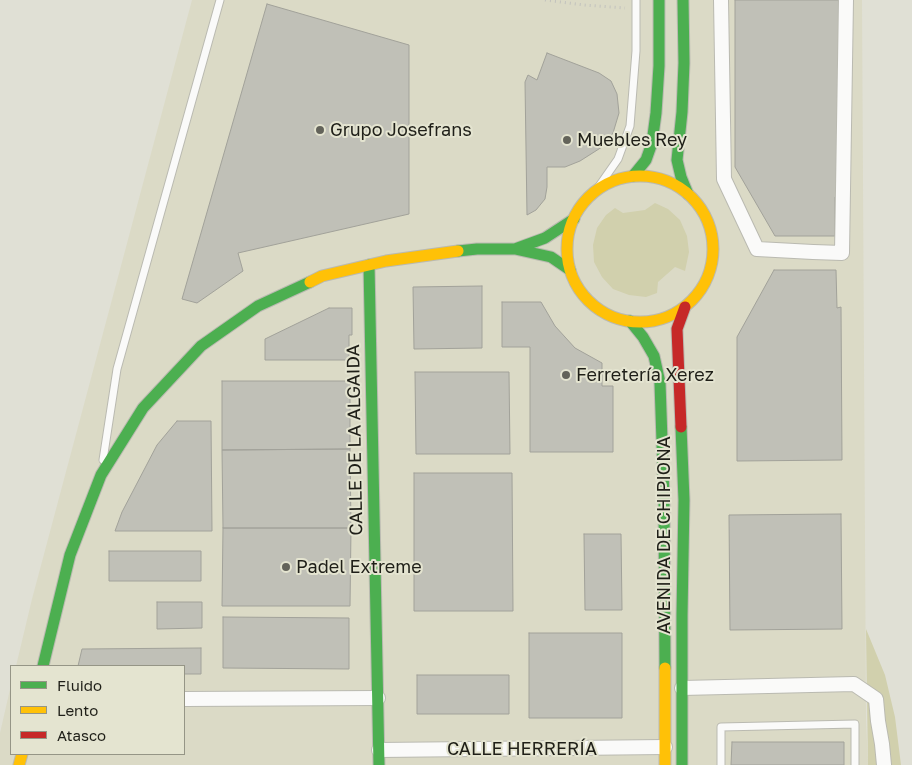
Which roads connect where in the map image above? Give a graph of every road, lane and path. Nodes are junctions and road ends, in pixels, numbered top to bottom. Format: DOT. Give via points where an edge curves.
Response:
graph roads {
  1 [pos="220,0"];
  2 [pos="545,0"];
  3 [pos="636,0"];
  4 [pos="659,0"];
  5 [pos="683,0"];
  6 [pos="721,0"];
  7 [pos="846,0"];
  8 [pos="636,9"];
  9 [pos="633,176"];
  10 [pos="598,189"];
  11 [pos="688,194"];
  12 [pos="574,218"];
  13 [pos="515,249"];
  14 [pos="369,265"];
  15 [pos="570,270"];
  16 [pos="685,307"];
  17 [pos="630,322"];
  18 [pos="100,476"];
  19 [pos="43,665"];
  20 [pos="682,688"];
  21 [pos="378,698"];
  22 [pos="185,699"];
  23 [pos="665,748"];
  24 [pos="379,750"];
  25 [pos="379,765"];
  26 [pos="665,765"];
  27 [pos="682,765"];
  28 [pos="721,765"];
  29 [pos="855,765"];
  30 [pos="884,765"];
  1 -- 18 [label="lane" via="117,369"];
  2 -- 8 [label="path"];
  3 -- 8 [label="lane"];
  4 -- 9 [label="main road" via="659,66 652,143 646,160"];
  5 -- 11 [label="main road" via="684,64 678,160"];
  6 -- 7 [label="street" via="724,179 756,249 842,253"];
  8 -- 10 [label="lane" via="630,126 618,158"];
  9 -- 10 [label="main road" via="614,180"];
  9 -- 11 [label="main road" via="653,177"];
  10 -- 12 [label="main road"];
  11 -- 16 [label="main road" via="702,210 710,230 712,251 709,272"];
  12 -- 13 [label="main road" via="545,238"];
  12 -- 15 [label="main road" via="568,235"];
  13 -- 14 [label="main road" via="477,249"];
  13 -- 15 [label="main road" via="551,257"];
  14 -- 18 [label="main road" via="322,276 258,306 201,346 143,408"];
  14 -- 21 [label="main road, CALLE DE LA ALGAIDA"];
  15 -- 17 [label="main road" via="592,305 610,316"];
  16 -- 17 [label="main road" via="649,322"];
  16 -- 20 [label="main road, AVENIDA DE CHIPIONA" via="677,329 684,500"];
  17 -- 23 [label="main road, AVENIDA DE CHIPIONA" via="654,356 660,383"];
  18 -- 19 [label="main road" via="70,555"];
  20 -- 27 [label="main road, AVENIDA DE CHIPIONA"];
  20 -- 30 [label="street" via="854,684 876,699"];
  21 -- 22 [label="street"];
  21 -- 24 [label="main road, CALLE DE LA ALGAIDA"];
  23 -- 24 [label="street, CALLE HERRERÍA"];
  23 -- 26 [label="main road, AVENIDA DE CHIPIONA"];
  24 -- 25 [label="main road, CALLE DE LA ALGAIDA"];
  28 -- 29 [label="lane" via="721,726 855,724"];
}
